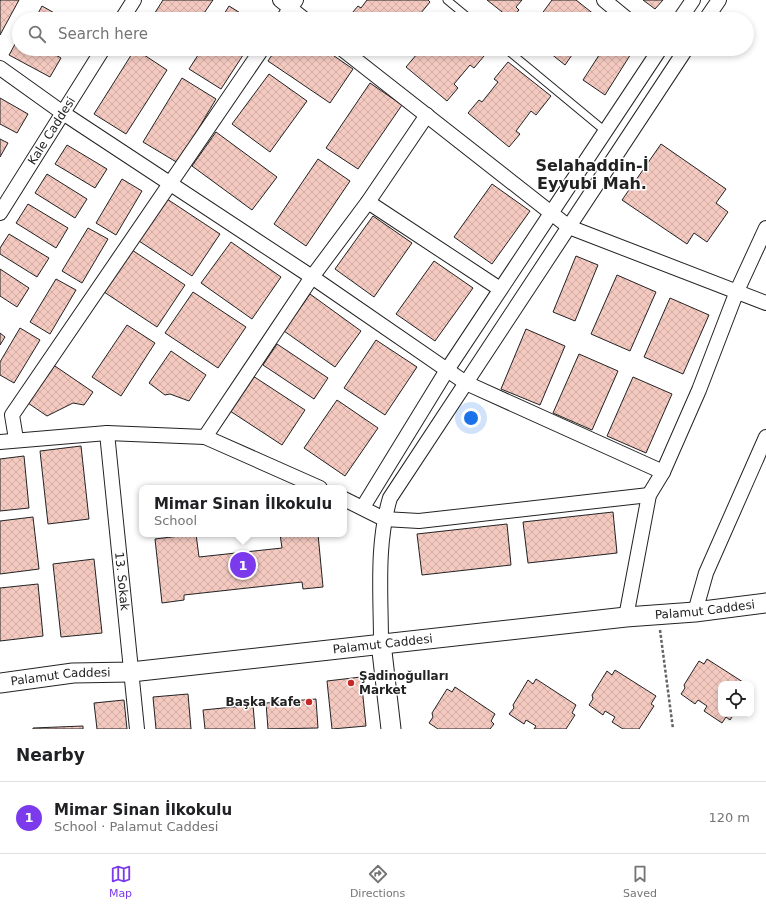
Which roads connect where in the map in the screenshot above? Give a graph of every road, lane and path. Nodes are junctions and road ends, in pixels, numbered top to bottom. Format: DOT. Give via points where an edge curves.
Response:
graph roads {
  1 [pos="134,0"];
  2 [pos="447,0"];
  3 [pos="604,0"];
  4 [pos="693,0"];
  5 [pos="719,0"];
  6 [pos="126,12"];
  7 [pos="462,12"];
  8 [pos="619,12"];
  9 [pos="685,12"];
  10 [pos="711,12"];
  11 [pos="99,56"];
  12 [pos="257,56"];
  13 [pos="351,56"];
  14 [pos="514,56"];
  15 [pos="655,56"];
  16 [pos="672,56"];
  17 [pos="681,56"];
  18 [pos="678,61"];
  19 [pos="0,68"];
  20 [pos="63,113"];
  21 [pos="427,116"];
  22 [pos="605,131"];
  23 [pos="171,184"];
  24 [pos="368,202"];
  25 [pos="0,213"];
  26 [pos="550,213"];
  27 [pos="569,227"];
  28 [pos="766,228"];
  29 [pos="312,277"];
  30 [pos="500,289"];
  31 [pos="737,291"];
  32 [pos="766,303"];
  33 [pos="447,370"];
  34 [pos="466,383"];
  35 [pos="107,433"];
  36 [pos="205,437"];
  37 [pos="766,437"];
  38 [pos="16,440"];
  39 [pos="0,442"];
  40 [pos="663,472"];
  41 [pos="313,485"];
  42 [pos="649,495"];
  43 [pos="347,500"];
  44 [pos="363,507"];
  45 [pos="384,519"];
  46 [pos="766,604"];
  47 [pos="695,612"];
  48 [pos="658,613"];
  49 [pos="626,617"];
  50 [pos="381,643"];
  51 [pos="130,672"];
  52 [pos="0,683"];
  53 [pos="137,729"];
  54 [pos="391,729"];
  55 [pos="673,729"];
  1 -- 6 [label="street"];
  2 -- 7 [label="lane"];
  3 -- 8 [label="street"];
  4 -- 9 [label="street"];
  5 -- 10 [label="street"];
  11 -- 20 [label="street, Kale Caddesi"];
  12 -- 23 [label="street"];
  13 -- 21 [label="street"];
  14 -- 22 [label="lane"];
  15 -- 22 [label="street"];
  16 -- 18 [label="street"];
  17 -- 18 [label="street"];
  18 -- 27 [label="street"];
  19 -- 20 [label="street"];
  20 -- 23 [label="street"];
  20 -- 25 [label="street, Kale Caddesi"];
  21 -- 24 [label="street"];
  21 -- 26 [label="street"];
  22 -- 26 [label="street"];
  23 -- 29 [label="street"];
  23 -- 38 [label="street" via="12,415"];
  24 -- 29 [label="street"];
  24 -- 30 [label="street"];
  26 -- 27 [label="street"];
  26 -- 30 [label="street"];
  27 -- 31 [label="street"];
  27 -- 34 [label="street"];
  28 -- 31 [label="street"];
  29 -- 33 [label="street"];
  29 -- 36 [label="street"];
  30 -- 33 [label="street"];
  31 -- 32 [label="street"];
  31 -- 40 [label="street" via="699,390"];
  33 -- 34 [label="street"];
  33 -- 44 [label="street"];
  34 -- 40 [label="street"];
  34 -- 45 [label="street" via="390,498"];
  35 -- 36 [label="street"];
  35 -- 38 [label="street"];
  35 -- 51 [label="street, 13. Sokak"];
  36 -- 41 [label="street"];
  37 -- 47 [label="street" via="706,573"];
  38 -- 39 [label="street"];
  40 -- 42 [label="street"];
  42 -- 45 [label="street" via="419,521"];
  42 -- 49 [label="street"];
  43 -- 44 [label="street"];
  44 -- 45 [label="street"];
  45 -- 50 [label="street" via="380,544"];
  46 -- 47 [label="street, Palamut Caddesi"];
  47 -- 48 [label="street, Palamut Caddesi"];
  48 -- 49 [label="street, Palamut Caddesi"];
  48 -- 55 [label="path"];
  49 -- 50 [label="street, Palamut Caddesi"];
  50 -- 51 [label="street, Palamut Caddesi"];
  50 -- 54 [label="street"];
  51 -- 52 [label="street, Palamut Caddesi" via="73,673"];
  51 -- 53 [label="street, 13. Sokak"];
}
